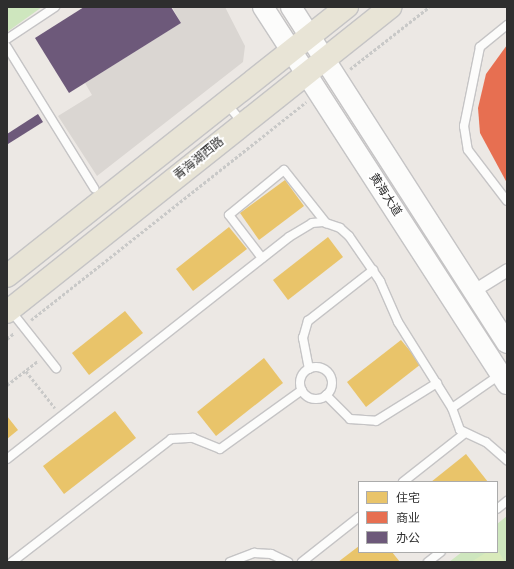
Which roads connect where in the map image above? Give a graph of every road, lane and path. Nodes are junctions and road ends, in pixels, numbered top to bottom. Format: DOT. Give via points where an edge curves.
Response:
graph roads {
  1 [pos="55,7"];
  2 [pos="264,7"];
  3 [pos="291,7"];
  4 [pos="347,7"];
  5 [pos="390,7"];
  6 [pos="429,7"];
  7 [pos="507,25"];
  8 [pos="310,36"];
  9 [pos="7,39"];
  10 [pos="7,47"];
  11 [pos="291,50"];
  12 [pos="325,58"];
  13 [pos="306,73"];
  14 [pos="337,77"];
  15 [pos="319,92"];
  16 [pos="225,102"];
  17 [pos="243,124"];
  18 [pos="94,188"];
  19 [pos="507,201"];
  20 [pos="326,223"];
  21 [pos="262,258"];
  22 [pos="373,270"];
  23 [pos="507,270"];
  24 [pos="7,276"];
  25 [pos="474,291"];
  26 [pos="13,316"];
  27 [pos="7,339"];
  28 [pos="507,343"];
  29 [pos="45,355"];
  30 [pos="56,368"];
  31 [pos="309,369"];
  32 [pos="26,370"];
  33 [pos="504,379"];
  34 [pos="436,383"];
  35 [pos="7,385"];
  36 [pos="302,390"];
  37 [pos="326,396"];
  38 [pos="452,408"];
  39 [pos="61,417"];
  40 [pos="465,433"];
  41 [pos="7,459"];
  42 [pos="507,460"];
  43 [pos="404,481"];
  44 [pos="507,501"];
  45 [pos="498,508"];
  46 [pos="358,518"];
  47 [pos="440,553"];
  48 [pos="12,562"];
  49 [pos="230,562"];
  50 [pos="288,562"];
  51 [pos="302,562"];
  52 [pos="428,562"];
  1 -- 9 [label="lane"];
  2 -- 11 [label="street, 黄海大道"];
  3 -- 8 [label="street, 黄海大道"];
  4 -- 8 [label="main road"];
  5 -- 12 [label="main road, 青海湖西路"];
  6 -- 14 [label="path"];
  7 -- 19 [label="lane" via="480,47 464,126 468,150"];
  8 -- 11 [label="main road"];
  8 -- 12 [label="street, 黄海大道"];
  10 -- 18 [label="lane"];
  11 -- 13 [label="street, 黄海大道"];
  11 -- 16 [label="main road"];
  12 -- 13 [label="main road, 青海湖西路"];
  12 -- 14 [label="street, 黄海大道"];
  13 -- 15 [label="street, 黄海大道"];
  13 -- 17 [label="main road, 青海湖西路"];
  14 -- 25 [label="street, 黄海大道"];
  15 -- 26 [label="path"];
  15 -- 33 [label="street, 黄海大道"];
  16 -- 17 [label="lane"];
  16 -- 24 [label="main road"];
  17 -- 26 [label="main road, 青海湖西路"];
  20 -- 21 [label="lane" via="301,228"];
  20 -- 21 [label="lane" via="284,170 229,214"];
  20 -- 22 [label="lane" via="340,228 349,236"];
  21 -- 39 [label="lane"];
  22 -- 31 [label="lane" via="308,321 302,338"];
  22 -- 34 [label="lane" via="398,322"];
  23 -- 25 [label="street"];
  25 -- 28 [label="street, 黄海大道"];
  26 -- 27 [label="path"];
  26 -- 29 [label="lane"];
  29 -- 30 [label="lane"];
  29 -- 32 [label="path"];
  31 -- 36 [label="lane" via="302,376"];
  31 -- 37 [label="lane" via="324,369 331,377 331,387"];
  32 -- 35 [label="path"];
  32 -- 39 [label="path"];
  33 -- 38 [label="lane"];
  34 -- 37 [label="lane" via="376,421 363,423 350,418"];
  34 -- 38 [label="lane"];
  36 -- 37 [label="lane" via="310,398"];
  36 -- 48 [label="lane" via="220,449 193,438 171,439"];
  38 -- 40 [label="lane" via="456,423"];
  39 -- 41 [label="lane"];
  40 -- 42 [label="lane" via="486,442"];
  40 -- 43 [label="lane"];
  44 -- 45 [label="lane"];
  46 -- 51 [label="lane"];
  47 -- 52 [label="lane"];
  49 -- 50 [label="lane" via="254,553 271,554"];
}
